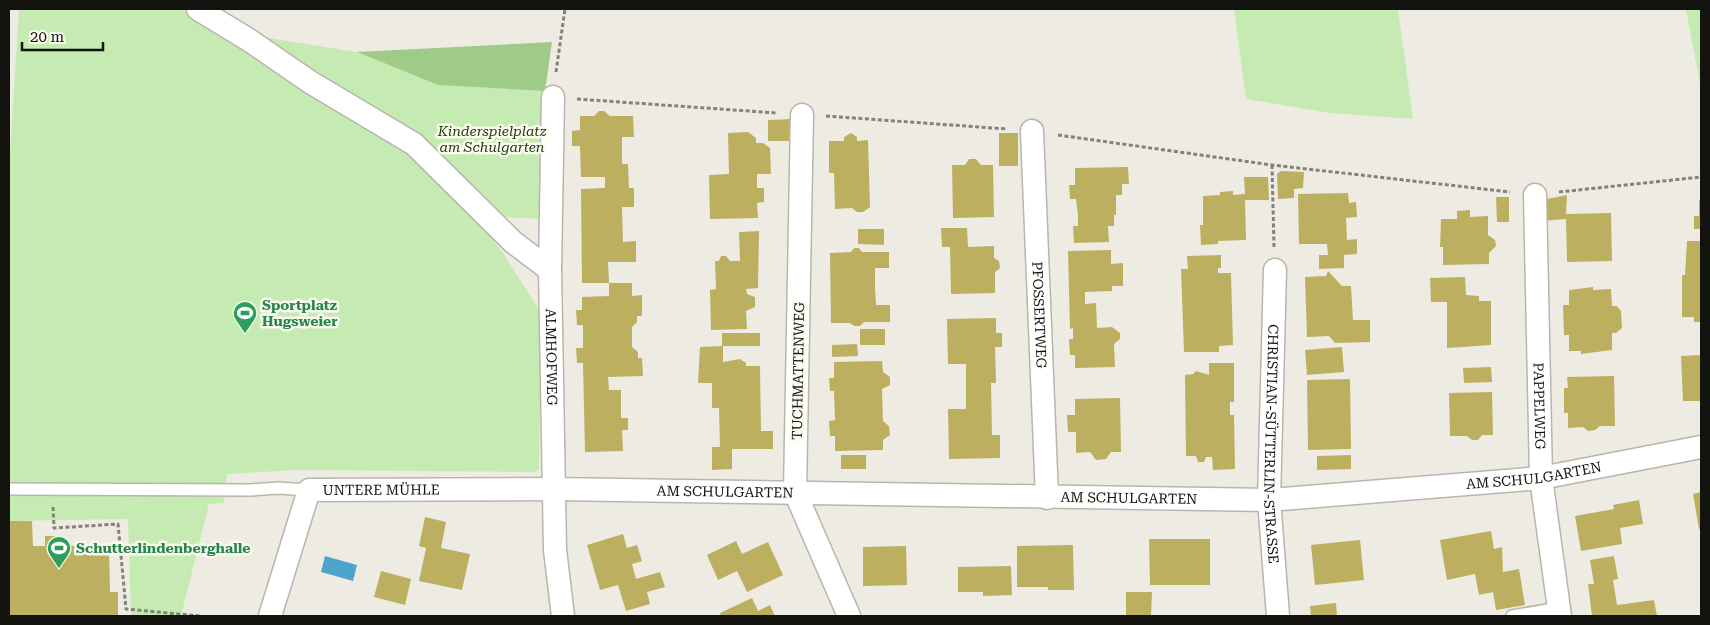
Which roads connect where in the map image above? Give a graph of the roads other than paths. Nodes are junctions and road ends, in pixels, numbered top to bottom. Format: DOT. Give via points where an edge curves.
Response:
graph roads {
  1 [pos="198,9"];
  2 [pos="553,97"];
  3 [pos="802,115"];
  4 [pos="1032,131"];
  5 [pos="1536,195"];
  6 [pos="550,270"];
  7 [pos="1275,270"];
  8 [pos="1701,447"];
  9 [pos="1541,478"];
  10 [pos="9,489"];
  11 [pos="554,489"];
  12 [pos="309,490"];
  13 [pos="795,492"];
  14 [pos="1047,498"];
  15 [pos="1269,500"];
  16 [pos="1559,612"];
  17 [pos="270,616"];
  18 [pos="563,616"];
  19 [pos="849,616"];
  20 [pos="1278,616"];
  21 [pos="1512,616"];
  1 -- 6 [label="street" via="310,82 414,144 513,242"];
  2 -- 6 [label="street, ALMHOFWEG"];
  3 -- 13 [label="street, TUCHMATTENWEG"];
  4 -- 14 [label="street, PFOSSERTWEG"];
  5 -- 9 [label="street, PAPPELWEG"];
  6 -- 11 [label="street, ALMHOFWEG"];
  7 -- 15 [label="street, CHRISTIAN-SÜTTERLIN-STRASSE"];
  8 -- 9 [label="street, AM SCHULGARTEN"];
  9 -- 15 [label="street, AM SCHULGARTEN"];
  9 -- 16 [label="street, PAPPELWEG"];
  10 -- 12 [label="lane"];
  11 -- 12 [label="street, UNTERE MÜHLE"];
  11 -- 13 [label="street, AM SCHULGARTEN"];
  11 -- 18 [label="street, ALMHOFWEG" via="555,550"];
  12 -- 17 [label="street, UNTERE MÜHLE"];
  13 -- 14 [label="street, AM SCHULGARTEN"];
  13 -- 19 [label="street, TUCHMATTENWEG"];
  14 -- 15 [label="street, AM SCHULGARTEN"];
  15 -- 20 [label="street, CHRISTIAN-SÜTTERLIN-STRASSE"];
  16 -- 21 [label="lane"];
}
